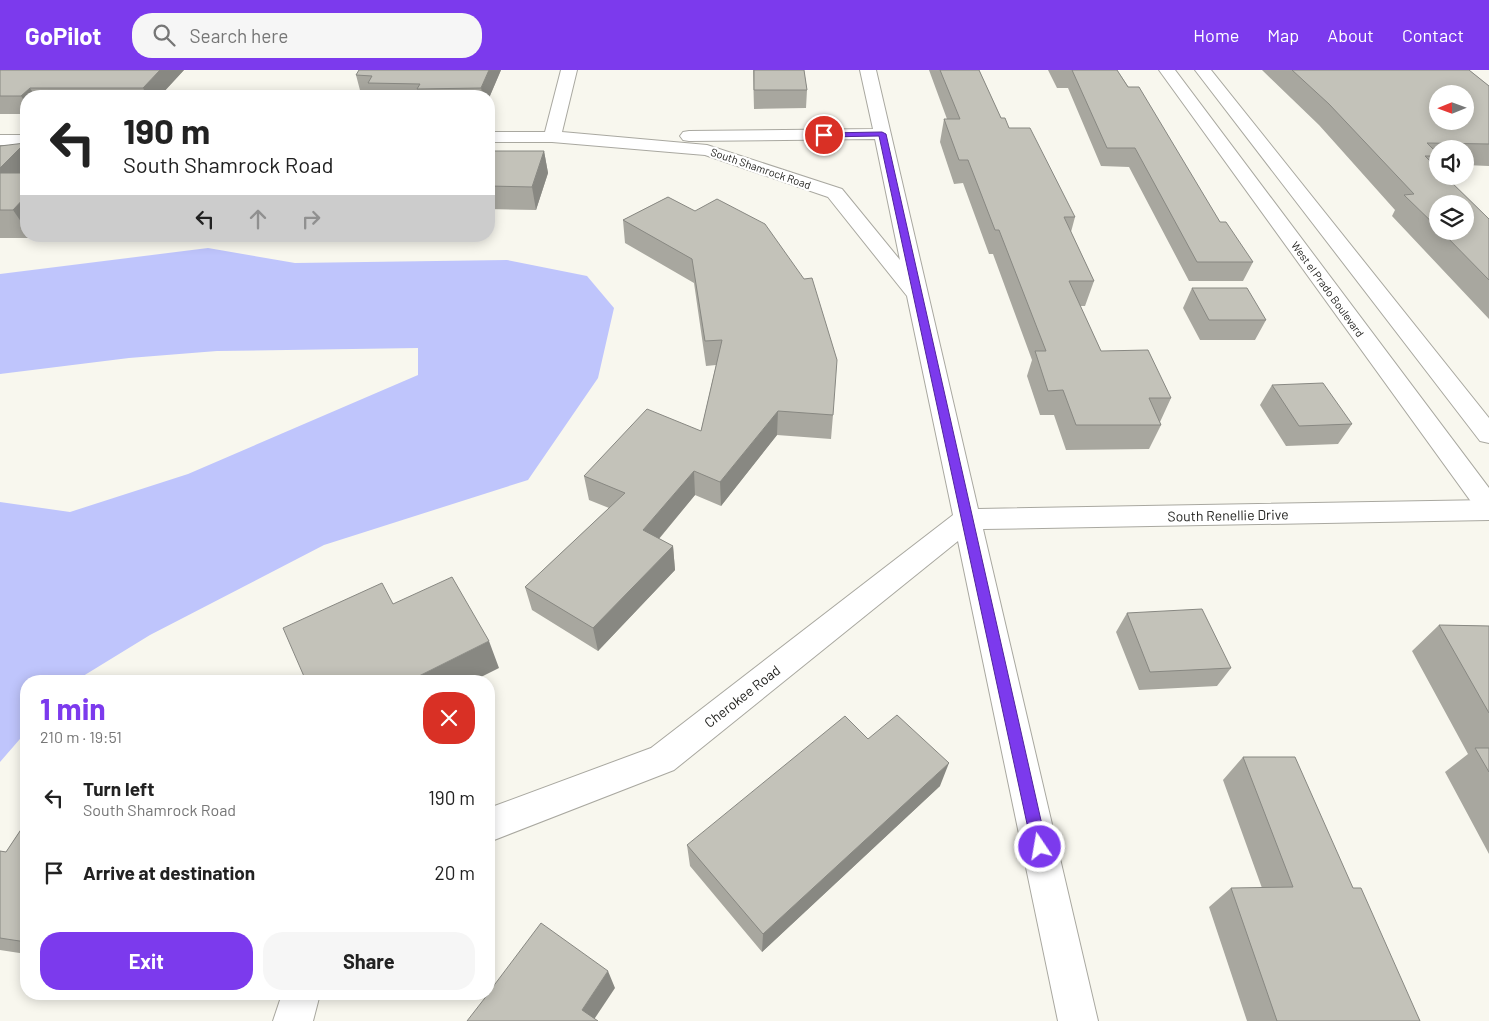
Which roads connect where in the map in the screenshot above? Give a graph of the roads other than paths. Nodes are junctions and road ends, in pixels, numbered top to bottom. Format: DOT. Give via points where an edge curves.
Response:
graph roads {
  1 [pos="570,70"];
  2 [pos="868,70"];
  3 [pos="1168,70"];
  4 [pos="1203,70"];
  5 [pos="1252,131"];
  6 [pos="1213,133"];
  7 [pos="882,134"];
  8 [pos="495,137"];
  9 [pos="552,137"];
  10 [pos="0,140"];
  11 [pos="20,140"];
  12 [pos="920,298"];
  13 [pos="1489,436"];
  14 [pos="1489,509"];
  15 [pos="967,519"];
  16 [pos="495,823"];
  17 [pos="299,1000"];
  18 [pos="293,1021"];
  19 [pos="1078,1021"];
  1 -- 9 [label="street"];
  2 -- 7 [label="street"];
  3 -- 6 [label="street, West el Prado Boulevard"];
  4 -- 5 [label="street"];
  5 -- 6 [label="street"];
  5 -- 13 [label="street"];
  6 -- 14 [label="street, West el Prado Boulevard"];
  7 -- 9 [label="street, South Shamrock Road"];
  7 -- 12 [label="street"];
  8 -- 9 [label="street, South Shamrock Road"];
  9 -- 12 [label="street, South Shamrock Road" via="707,150 834,193"];
  10 -- 11 [label="street"];
  12 -- 15 [label="street"];
  14 -- 15 [label="street, South Renellie Drive"];
  15 -- 16 [label="street, Cherokee Road" via="662,758"];
  15 -- 19 [label="street"];
  17 -- 18 [label="street"];
}
